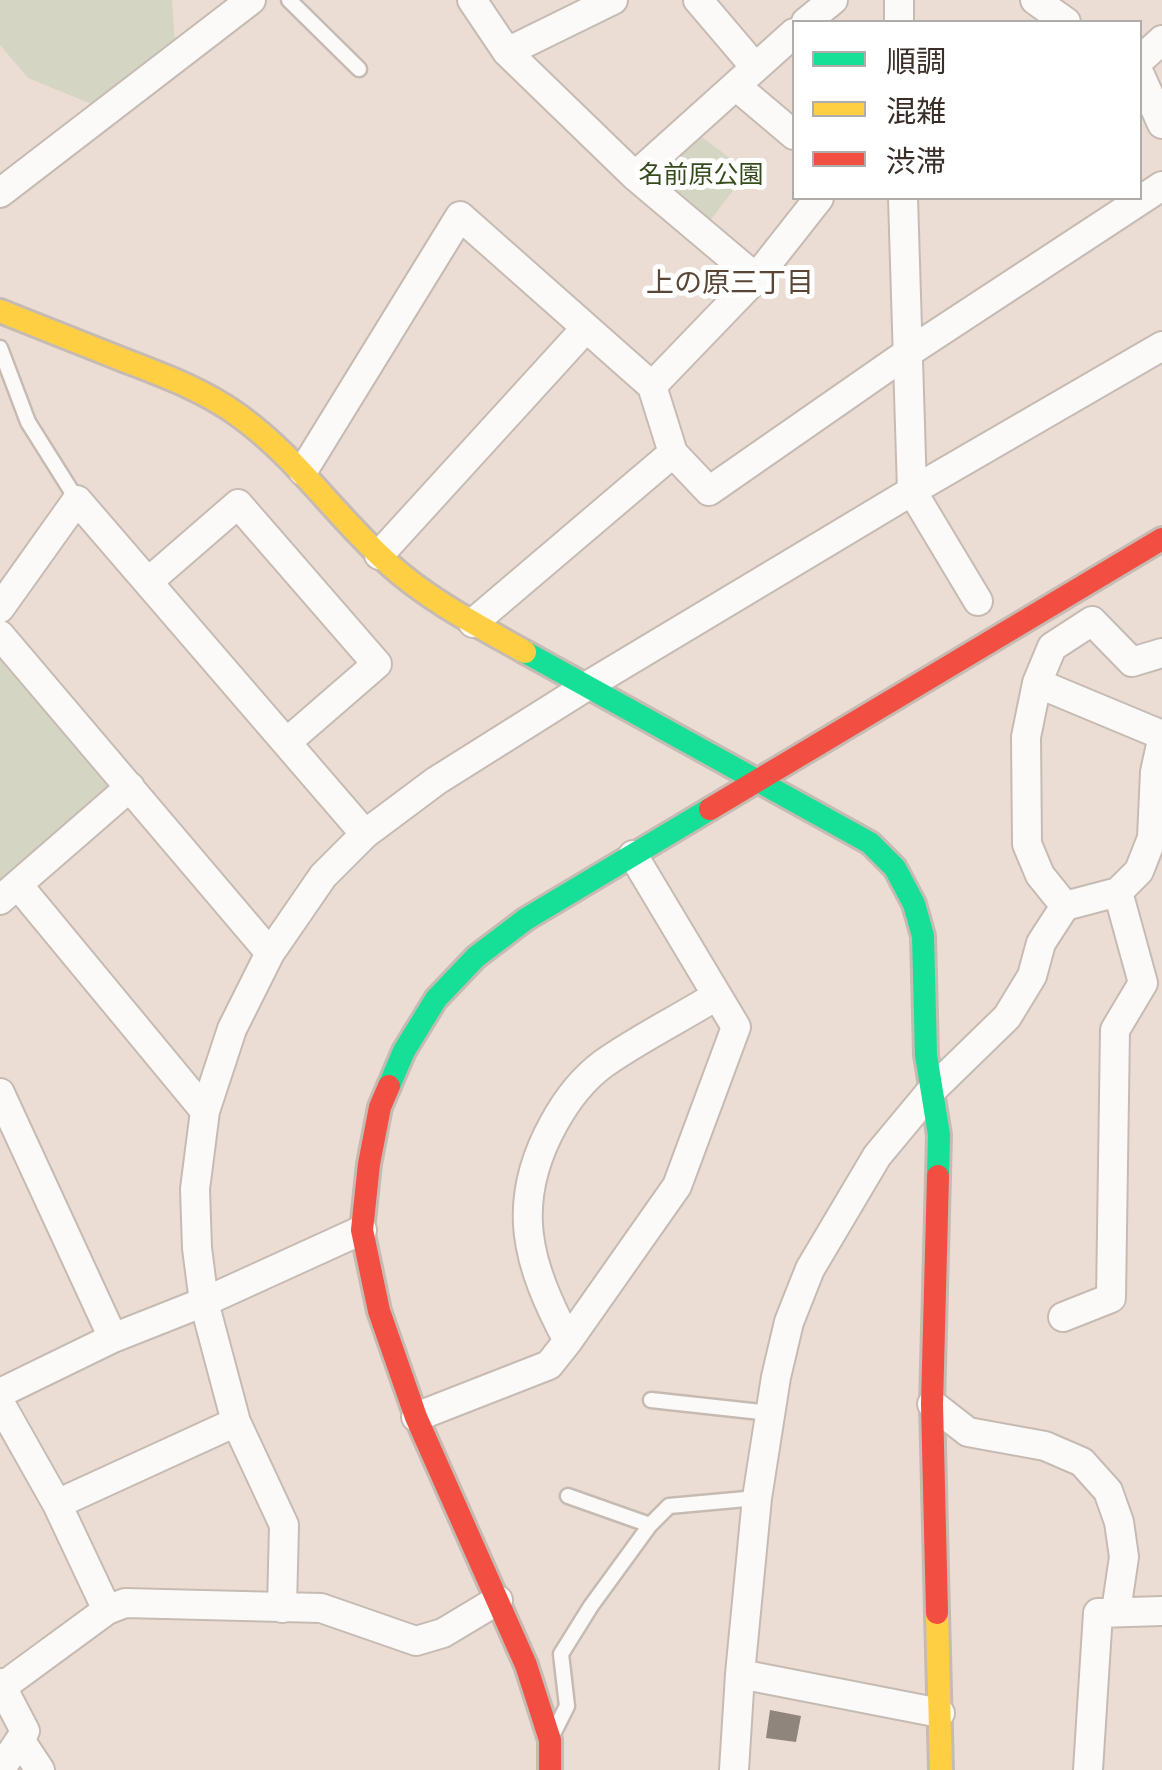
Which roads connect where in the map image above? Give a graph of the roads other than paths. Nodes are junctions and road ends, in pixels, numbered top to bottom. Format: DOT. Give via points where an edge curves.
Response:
graph roads {
  1 [pos="252,0"];
  2 [pos="289,0"];
  3 [pos="472,0"];
  4 [pos="612,0"];
  5 [pos="698,0"];
  6 [pos="832,0"];
  7 [pos="1035,0"];
  8 [pos="808,20"];
  9 [pos="1063,20"];
  10 [pos="792,35"];
  11 [pos="1162,40"];
  12 [pos="507,52"];
  13 [pos="1142,58"];
  14 [pos="359,69"];
  15 [pos="746,76"];
  16 [pos="1142,79"];
  17 [pos="1162,124"];
  18 [pos="792,133"];
  19 [pos="634,176"];
  20 [pos="0,193"];
  21 [pos="817,200"];
  22 [pos="903,200"];
  23 [pos="1141,200"];
  24 [pos="756,278"];
  25 [pos="0,310"];
  26 [pos="586,328"];
  27 [pos="1162,346"];
  28 [pos="0,348"];
  29 [pos="906,354"];
  30 [pos="652,386"];
  31 [pos="673,453"];
  32 [pos="302,471"];
  33 [pos="912,491"];
  34 [pos="77,500"];
  35 [pos="1162,538"];
  36 [pos="379,556"];
  37 [pos="148,582"];
  38 [pos="978,601"];
  39 [pos="0,608"];
  40 [pos="472,623"];
  41 [pos="0,635"];
  42 [pos="1162,652"];
  43 [pos="1038,683"];
  44 [pos="587,686"];
  45 [pos="1162,737"];
  46 [pos="288,742"];
  47 [pos="758,780"];
  48 [pos="130,787"];
  49 [pos="365,834"];
  50 [pos="633,855"];
  51 [pos="9,892"];
  52 [pos="1118,892"];
  53 [pos="1065,906"];
  54 [pos="270,953"];
  55 [pos="716,996"];
  56 [pos="931,1090"];
  57 [pos="0,1093"];
  58 [pos="205,1111"];
  59 [pos="362,1230"];
  60 [pos="204,1302"];
  61 [pos="1063,1317"];
  62 [pos="112,1338"];
  63 [pos="568,1341"];
  64 [pos="0,1393"];
  65 [pos="650,1400"];
  66 [pos="0,1403"];
  67 [pos="932,1404"];
  68 [pos="770,1413"];
  69 [pos="416,1417"];
  70 [pos="236,1422"];
  71 [pos="568,1496"];
  72 [pos="757,1498"];
  73 [pos="57,1504"];
  74 [pos="650,1525"];
  75 [pos="498,1600"];
  76 [pos="282,1608"];
  77 [pos="107,1610"];
  78 [pos="1116,1611"];
  79 [pos="1162,1611"];
  80 [pos="740,1674"];
  81 [pos="1,1685"];
  82 [pos="940,1712"];
  83 [pos="20,1740"];
  84 [pos="550,1740"];
  85 [pos="0,1770"];
  86 [pos="40,1770"];
  87 [pos="550,1770"];
  88 [pos="734,1770"];
  89 [pos="941,1770"];
  90 [pos="1088,1770"];
  1 -- 20 [label="street"];
  2 -- 14 [label="lane"];
  3 -- 12 [label="street"];
  4 -- 12 [label="street"];
  5 -- 15 [label="street"];
  6 -- 8 [label="street"];
  7 -- 9 [label="street"];
  10 -- 15 [label="street"];
  11 -- 13 [label="street"];
  12 -- 19 [label="street"];
  15 -- 18 [label="street"];
  15 -- 19 [label="street"];
  16 -- 17 [label="street"];
  19 -- 24 [label="street"];
  21 -- 24 [label="street"];
  22 -- 29 [label="street"];
  23 -- 29 [label="street"];
  24 -- 30 [label="street"];
  25 -- 32 [label="street" via="191,386 263,433"];
  26 -- 30 [label="street"];
  26 -- 32 [label="street" via="460,216"];
  26 -- 36 [label="street"];
  27 -- 33 [label="street"];
  28 -- 34 [label="lane" via="28,422"];
  29 -- 31 [label="street" via="709,491"];
  29 -- 33 [label="street"];
  30 -- 31 [label="street"];
  31 -- 40 [label="street"];
  32 -- 36 [label="street"];
  33 -- 38 [label="street"];
  33 -- 44 [label="street"];
  34 -- 37 [label="street"];
  34 -- 39 [label="street"];
  35 -- 47 [label="street"];
  36 -- 40 [label="street"];
  37 -- 46 [label="street"];
  37 -- 46 [label="street" via="238,504 377,664"];
  40 -- 44 [label="street"];
  41 -- 48 [label="street"];
  42 -- 43 [label="street" via="1132,662 1092,621 1052,647"];
  43 -- 45 [label="street"];
  43 -- 53 [label="street" via="1026,737 1027,844 1040,875"];
  44 -- 47 [label="street"];
  44 -- 49 [label="street"];
  45 -- 52 [label="street" via="1152,838 1139,871"];
  46 -- 49 [label="street"];
  47 -- 50 [label="street"];
  47 -- 56 [label="street" via="870,842 896,868 923,936"];
  48 -- 51 [label="street"];
  48 -- 54 [label="street"];
  49 -- 54 [label="street" via="324,876"];
  50 -- 55 [label="street"];
  50 -- 59 [label="street" via="526,918 436,999 380,1107"];
  51 -- 58 [label="street"];
  52 -- 53 [label="street"];
  52 -- 61 [label="street" via="1143,982 1116,1030 1111,1298"];
  53 -- 56 [label="street" via="1008,1016"];
  54 -- 58 [label="street" via="232,1029"];
  55 -- 63 [label="street" via="736,1027 677,1186"];
  55 -- 63 [label="street" via="601,1065 565,1102 544,1141 526,1214 546,1300"];
  56 -- 67 [label="street" via="939,1135"];
  56 -- 68 [label="street" via="877,1156 810,1270 789,1322"];
  57 -- 62 [label="street"];
  58 -- 60 [label="street" via="195,1189"];
  59 -- 60 [label="street"];
  59 -- 69 [label="street" via="379,1311"];
  60 -- 62 [label="street"];
  60 -- 70 [label="street"];
  62 -- 64 [label="street"];
  63 -- 69 [label="street" via="548,1365"];
  65 -- 68 [label="lane"];
  66 -- 73 [label="street"];
  67 -- 78 [label="street" via="968,1432 1045,1446 1082,1462 1108,1491 1124,1558"];
  67 -- 82 [label="street"];
  68 -- 72 [label="street"];
  69 -- 75 [label="street"];
  70 -- 73 [label="street"];
  70 -- 76 [label="street" via="284,1525"];
  71 -- 74 [label="lane"];
  72 -- 74 [label="lane" via="669,1506"];
  72 -- 80 [label="street"];
  73 -- 77 [label="street"];
  74 -- 84 [label="lane" via="561,1654 567,1706"];
  75 -- 76 [label="street" via="416,1642 321,1608"];
  75 -- 84 [label="street"];
  76 -- 77 [label="street" via="125,1604"];
  77 -- 81 [label="street"];
  78 -- 79 [label="street"];
  78 -- 90 [label="street" via="1098,1613"];
  80 -- 82 [label="street"];
  80 -- 88 [label="street"];
  81 -- 83 [label="street" via="25,1731"];
  82 -- 89 [label="street"];
  83 -- 85 [label="street"];
  83 -- 86 [label="street"];
  84 -- 87 [label="street"];
}
